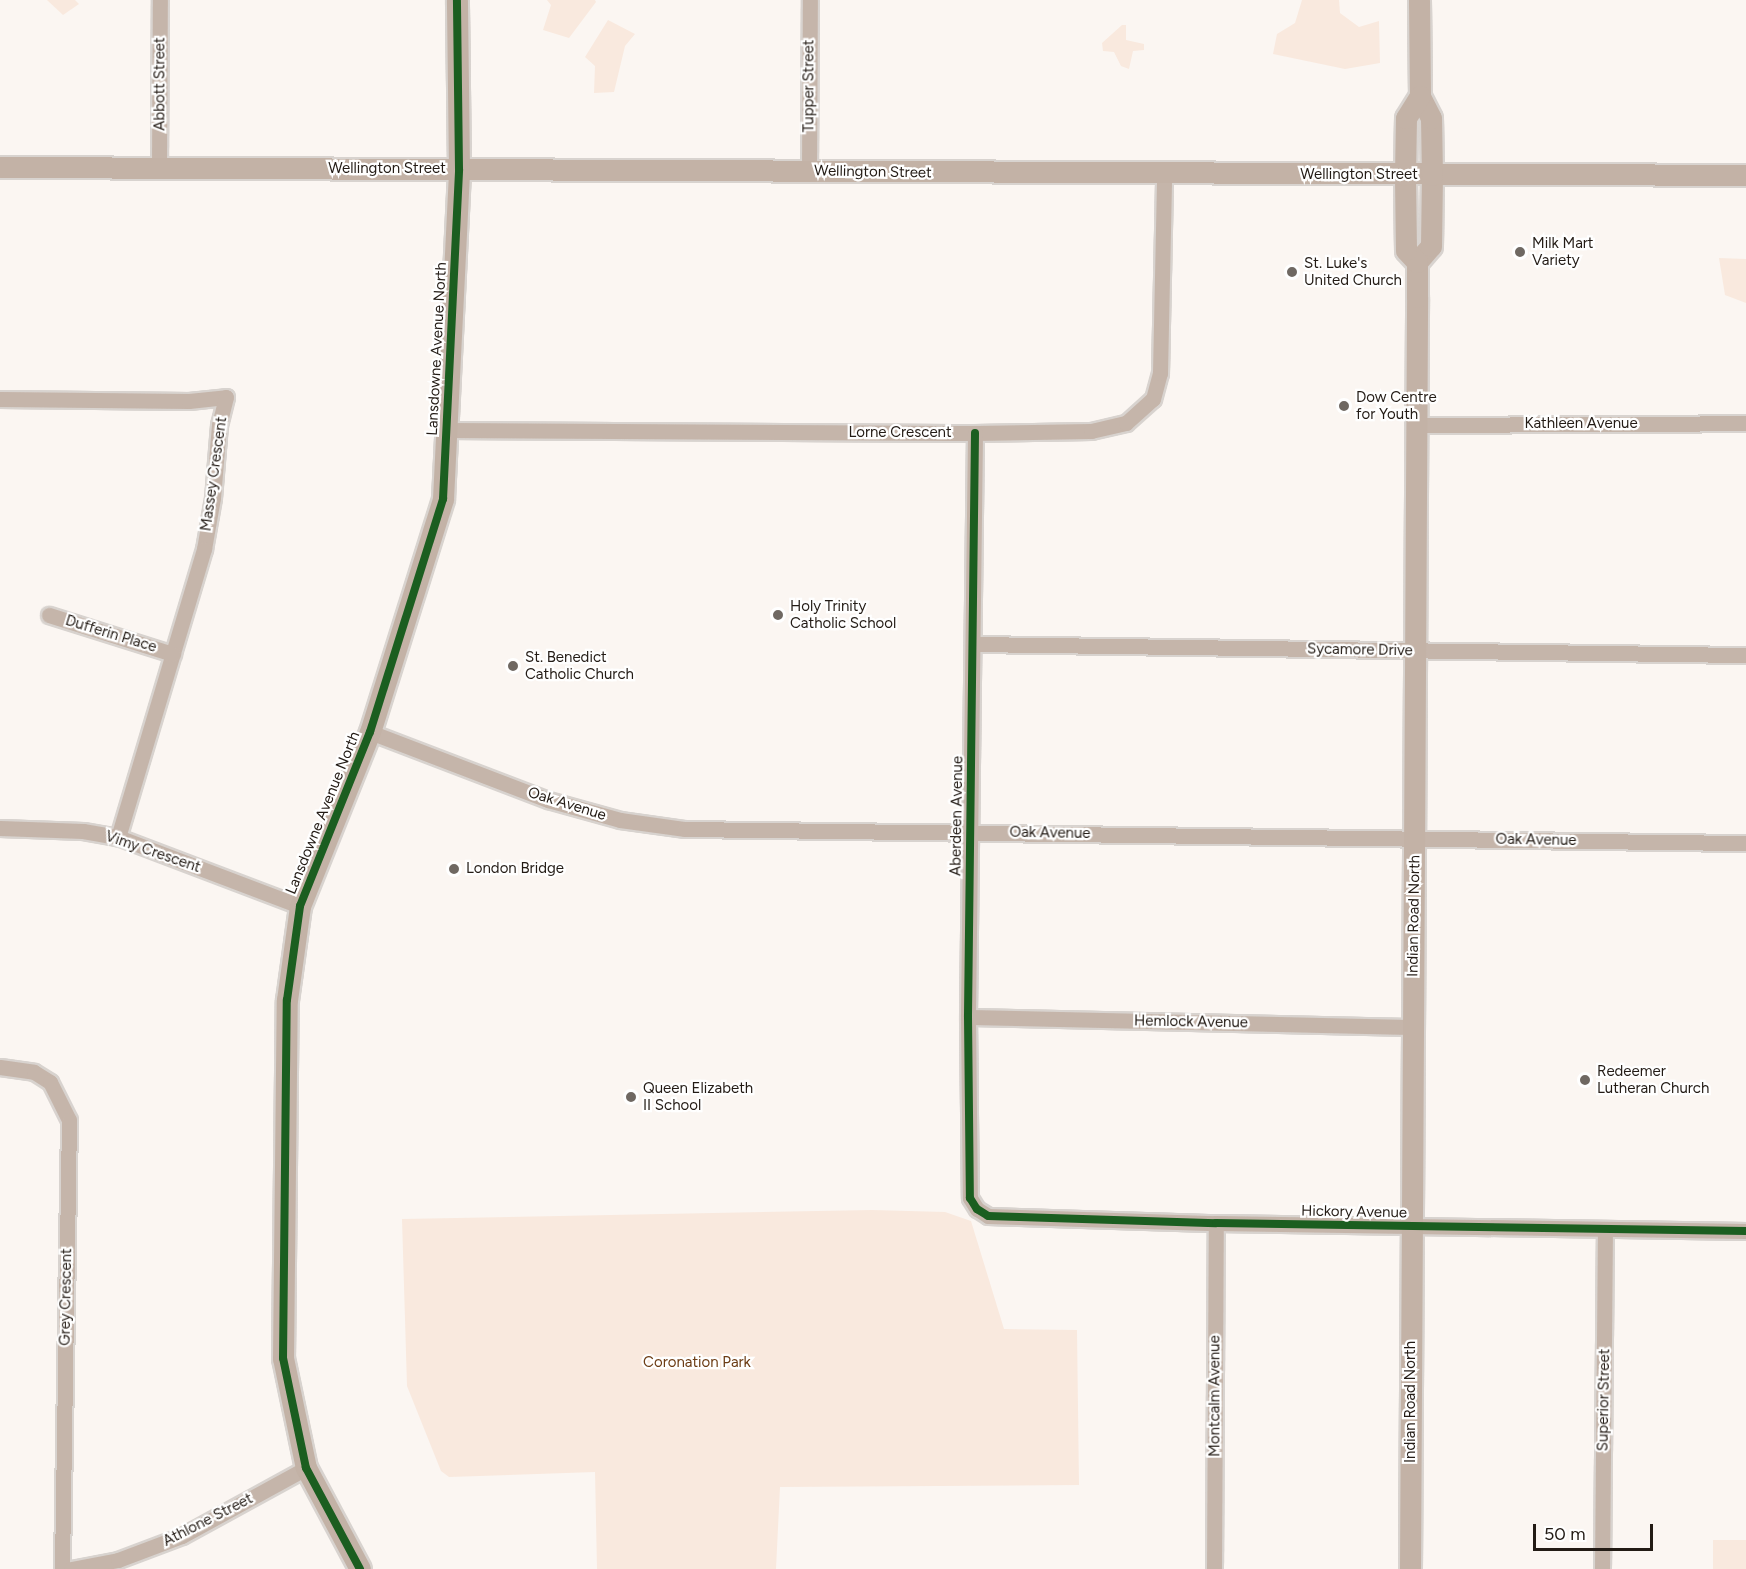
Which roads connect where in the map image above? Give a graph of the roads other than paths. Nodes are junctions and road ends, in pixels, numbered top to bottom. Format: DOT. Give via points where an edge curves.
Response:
graph roads {
  1 [pos="160,0"];
  2 [pos="457,0"];
  3 [pos="810,0"];
  4 [pos="1419,0"];
  5 [pos="1420,96"];
  6 [pos="0,167"];
  7 [pos="159,167"];
  8 [pos="459,169"];
  9 [pos="809,171"];
  10 [pos="1164,175"];
  11 [pos="1432,175"];
  12 [pos="1746,175"];
  13 [pos="1404,176"];
  14 [pos="1417,262"];
  15 [pos="0,399"];
  16 [pos="1746,423"];
  17 [pos="1416,425"];
  18 [pos="447,430"];
  19 [pos="975,433"];
  20 [pos="49,615"];
  21 [pos="973,644"];
  22 [pos="1415,651"];
  23 [pos="173,654"];
  24 [pos="1746,655"];
  25 [pos="370,732"];
  26 [pos="0,828"];
  27 [pos="970,831"];
  28 [pos="118,837"];
  29 [pos="1415,838"];
  30 [pos="1746,843"];
  31 [pos="300,906"];
  32 [pos="968,1017"];
  33 [pos="1413,1027"];
  34 [pos="0,1067"];
  35 [pos="970,1198"];
  36 [pos="1216,1223"];
  37 [pos="1411,1226"];
  38 [pos="1605,1230"];
  39 [pos="1746,1231"];
  40 [pos="306,1468"];
  41 [pos="62,1569"];
  42 [pos="72,1569"];
  43 [pos="360,1569"];
  44 [pos="1214,1569"];
  45 [pos="1410,1569"];
  46 [pos="1602,1569"];
  1 -- 7 [label="street, Abbott Street"];
  2 -- 8 [label="main road, Lansdowne Avenue North"];
  3 -- 9 [label="street, Tupper Street"];
  4 -- 5 [label="main road"];
  5 -- 11 [label="main road, Indian Road North" via="1431,118"];
  5 -- 13 [label="main road, Indian Road North" via="1406,118"];
  6 -- 7 [label="main road, Wellington Street"];
  7 -- 8 [label="main road, Wellington Street"];
  8 -- 9 [label="main road, Wellington Street"];
  8 -- 18 [label="main road, Lansdowne Avenue North"];
  9 -- 10 [label="main road, Wellington Street"];
  10 -- 13 [label="main road, Wellington Street"];
  10 -- 19 [label="street, Lorne Crescent" via="1160,373 1153,399 1140,414 1108,429"];
  11 -- 12 [label="main road, Wellington Street"];
  11 -- 13 [label="main road, Wellington Street"];
  11 -- 14 [label="main road, Indian Road North" via="1431,246"];
  13 -- 14 [label="main road, Indian Road North" via="1406,250"];
  14 -- 17 [label="main road, Indian Road North"];
  15 -- 23 [label="street, Massey Crescent" via="189,401 226,397 204,549"];
  16 -- 17 [label="street, Kathleen Avenue"];
  17 -- 22 [label="main road, Indian Road North"];
  18 -- 19 [label="street, Lorne Crescent"];
  18 -- 25 [label="main road, Lansdowne Avenue North" via="442,500"];
  19 -- 21 [label="street, Aberdeen Avenue"];
  20 -- 23 [label="street, Dufferin Place"];
  21 -- 22 [label="street, Sycamore Drive"];
  21 -- 27 [label="street, Aberdeen Avenue"];
  22 -- 24 [label="street, Sycamore Drive"];
  22 -- 29 [label="main road, Indian Road North"];
  23 -- 28 [label="street, Massey Crescent"];
  25 -- 27 [label="street, Oak Avenue" via="548,800 620,820 686,829"];
  25 -- 31 [label="main road, Lansdowne Avenue North"];
  26 -- 28 [label="street, Vimy Crescent" via="83,831"];
  27 -- 29 [label="street, Oak Avenue"];
  27 -- 32 [label="street, Aberdeen Avenue"];
  28 -- 31 [label="street, Vimy Crescent"];
  29 -- 30 [label="street, Oak Avenue"];
  29 -- 33 [label="main road, Indian Road North"];
  31 -- 40 [label="main road, Lansdowne Avenue North" via="287,1000 283,1358"];
  32 -- 33 [label="street, Hemlock Avenue"];
  32 -- 35 [label="street, Aberdeen Avenue"];
  33 -- 37 [label="main road, Indian Road North"];
  34 -- 41 [label="street, Grey Crescent" via="34,1072 50,1082 69,1120"];
  35 -- 36 [label="street, Hickory Avenue" via="988,1216"];
  36 -- 37 [label="street, Hickory Avenue"];
  36 -- 44 [label="street, Montcalm Avenue"];
  37 -- 38 [label="street, Hickory Avenue"];
  37 -- 45 [label="main road, Indian Road North"];
  38 -- 39 [label="street, Hickory Avenue"];
  38 -- 46 [label="street, Superior Street"];
  40 -- 42 [label="street, Athlone Street" via="182,1536 118,1560"];
  40 -- 43 [label="main road, Lansdowne Avenue North"];
}
